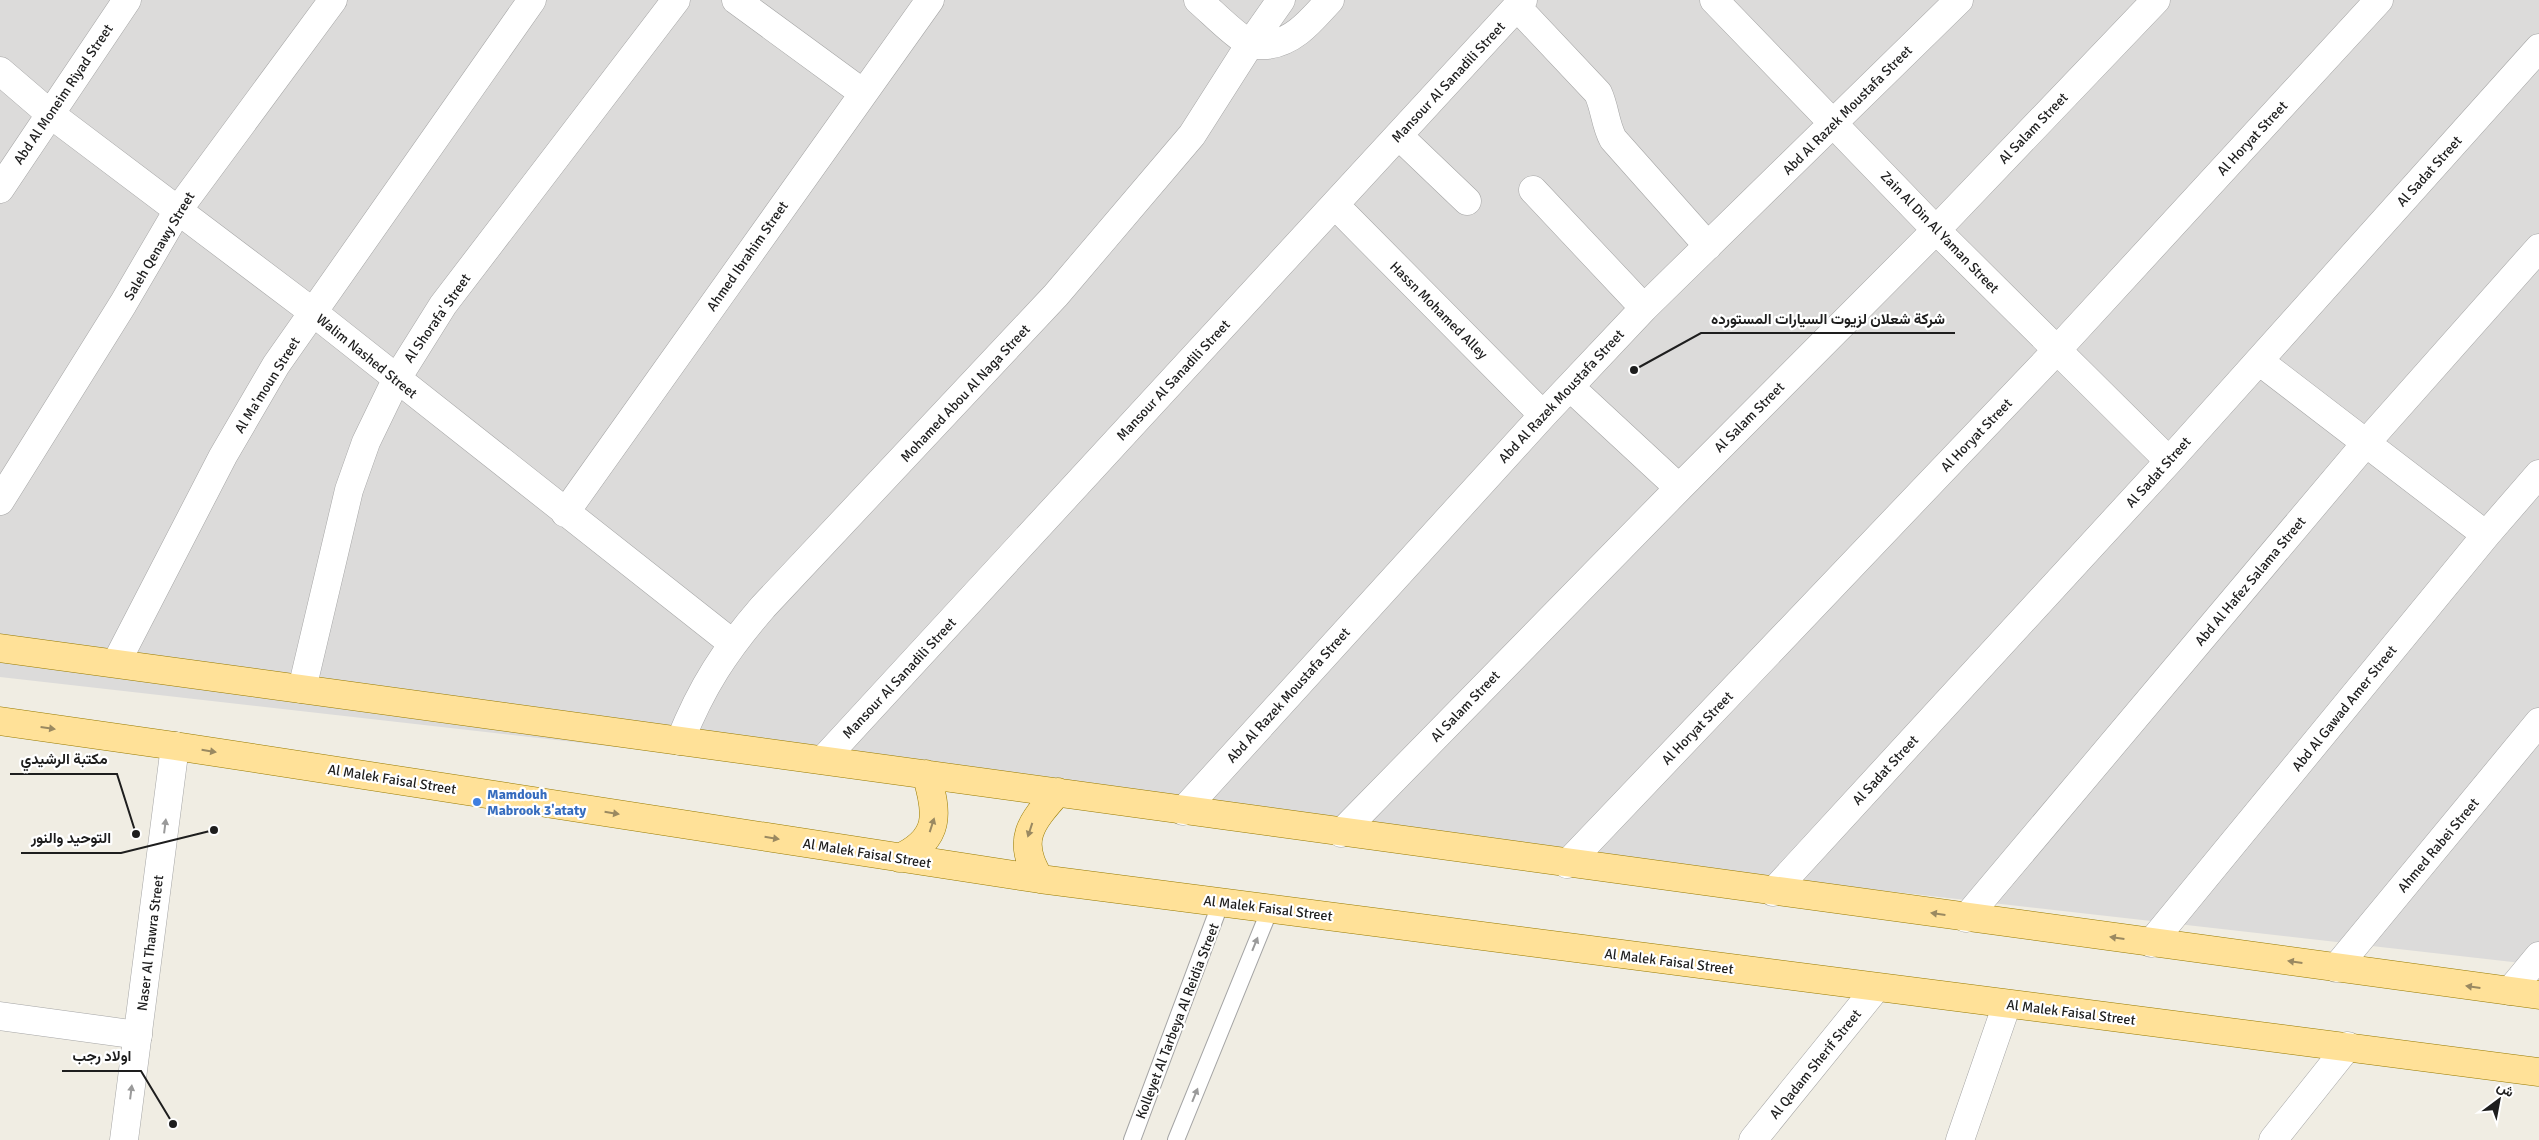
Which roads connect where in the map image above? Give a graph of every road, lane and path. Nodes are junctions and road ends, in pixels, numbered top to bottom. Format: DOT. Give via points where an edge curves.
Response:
graph roads {
  1 [pos="127,0"];
  2 [pos="333,0"];
  3 [pos="532,0"];
  4 [pos="676,0"];
  5 [pos="736,0"];
  6 [pos="930,0"];
  7 [pos="1198,0"];
  8 [pos="1281,0"];
  9 [pos="1330,0"];
  10 [pos="1714,0"];
  11 [pos="2156,0"];
  12 [pos="2379,0"];
  13 [pos="1951,2"];
  14 [pos="1520,3"];
  15 [pos="1250,44"];
  16 [pos="2539,48"];
  17 [pos="0,71"];
  18 [pos="863,93"];
  19 [pos="49,113"];
  20 [pos="1834,122"];
  21 [pos="1399,136"];
  22 [pos="0,189"];
  23 [pos="1532,190"];
  24 [pos="1467,201"];
  25 [pos="1335,205"];
  26 [pos="178,210"];
  27 [pos="1936,230"];
  28 [pos="1708,246"];
  29 [pos="2539,248"];
  30 [pos="1644,308"];
  31 [pos="314,314"];
  32 [pos="2058,349"];
  33 [pos="2259,361"];
  34 [pos="396,380"];
  35 [pos="1570,387"];
  36 [pos="1542,415"];
  37 [pos="2366,444"];
  38 [pos="2169,461"];
  39 [pos="2539,474"];
  40 [pos="1679,488"];
  41 [pos="0,501"];
  42 [pos="565,513"];
  43 [pos="2486,535"];
  44 [pos="732,643"];
  45 [pos="0,648"];
  46 [pos="116,664"];
  47 [pos="302,689"];
  48 [pos="0,722"];
  49 [pos="2539,722"];
  50 [pos="680,741"];
  51 [pos="175,746"];
  52 [pos="823,760"];
  53 [pos="926,774"];
  54 [pos="1058,792"];
  55 [pos="1183,811"];
  56 [pos="1341,833"];
  57 [pos="899,858"];
  58 [pos="1567,864"];
  59 [pos="1040,880"];
  60 [pos="1774,892"];
  61 [pos="1221,902"];
  62 [pos="1270,909"];
  63 [pos="1966,918"];
  64 [pos="2151,943"];
  65 [pos="2539,956"];
  66 [pos="2336,968"];
  67 [pos="1876,988"];
  68 [pos="2510,992"];
  69 [pos="2539,996"];
  70 [pos="2007,1004"];
  71 [pos="0,1016"];
  72 [pos="138,1035"];
  73 [pos="2348,1046"];
  74 [pos="2539,1072"];
  75 [pos="124,1140"];
  76 [pos="1132,1140"];
  77 [pos="1176,1140"];
  78 [pos="1754,1140"];
  79 [pos="1960,1140"];
  80 [pos="2274,1140"];
  1 -- 19 [label="street, Abd Al Moneim Riyad Street"];
  2 -- 26 [label="street, Saleh Qenawy Street"];
  3 -- 31 [label="street, Al Ma'moun Street"];
  4 -- 34 [label="street, Al Shorafa' Street" via="443,305"];
  5 -- 18 [label="street"];
  6 -- 18 [label="street, Ahmed Ibrahim Street"];
  7 -- 15 [label="street"];
  8 -- 15 [label="street, Mohamed Abou Al Naga Street"];
  9 -- 15 [label="street" via="1305,28 1292,37 1277,44"];
  10 -- 20 [label="street, Zain Al Din Al Yaman Street"];
  11 -- 27 [label="street, Al Salam Street"];
  12 -- 32 [label="street, Al Horyat Street"];
  13 -- 20 [label="street, Abd Al Razek Moustafa Street"];
  14 -- 21 [label="street, Mansour Al Sanadili Street"];
  14 -- 28 [label="street" via="1598,94 1612,139"];
  15 -- 44 [label="street, Mohamed Abou Al Naga Street" via="1192,135 1056,295"];
  16 -- 33 [label="street, Al Sadat Street"];
  17 -- 19 [label="street, Walim Nashed Street"];
  18 -- 42 [label="street, Ahmed Ibrahim Street"];
  19 -- 22 [label="street, Abd Al Moneim Riyad Street"];
  19 -- 26 [label="street, Walim Nashed Street"];
  20 -- 27 [label="street, Zain Al Din Al Yaman Street"];
  20 -- 28 [label="street, Abd Al Razek Moustafa Street"];
  21 -- 24 [label="street"];
  21 -- 25 [label="street, Mansour Al Sanadili Street"];
  23 -- 30 [label="street"];
  25 -- 36 [label="street, Hassn Mohamed Alley"];
  25 -- 52 [label="street, Mansour Al Sanadili Street"];
  26 -- 31 [label="street, Walim Nashed Street"];
  26 -- 41 [label="street, Saleh Qenawy Street"];
  27 -- 32 [label="street, Zain Al Din Al Yaman Street"];
  27 -- 40 [label="street, Al Salam Street"];
  28 -- 30 [label="street, Abd Al Razek Moustafa Street"];
  29 -- 37 [label="street, Abd Al Hafez Salama Street"];
  30 -- 35 [label="street, Abd Al Razek Moustafa Street"];
  31 -- 34 [label="street, Walim Nashed Street"];
  31 -- 46 [label="street, Al Ma'moun Street" via="253,402"];
  32 -- 38 [label="street, Zain Al Din Al Yaman Street"];
  32 -- 58 [label="street, Al Horyat Street"];
  33 -- 37 [label="street"];
  33 -- 38 [label="street, Al Sadat Street"];
  34 -- 42 [label="street, Walim Nashed Street"];
  34 -- 47 [label="street, Al Shorafa' Street" via="366,442 349,490"];
  35 -- 36 [label="street, Abd Al Razek Moustafa Street"];
  35 -- 40 [label="street"];
  36 -- 55 [label="street, Abd Al Razek Moustafa Street"];
  37 -- 43 [label="street"];
  37 -- 63 [label="street, Abd Al Hafez Salama Street"];
  38 -- 60 [label="street, Al Sadat Street"];
  39 -- 43 [label="street, Abd Al Gawad Amer Street"];
  40 -- 56 [label="street, Al Salam Street"];
  42 -- 44 [label="street, Walim Nashed Street"];
  43 -- 64 [label="street, Abd Al Gawad Amer Street"];
  44 -- 50 [label="street, Mohamed Abou Al Naga Street" via="694,705"];
  45 -- 46 [label="main road"];
  46 -- 47 [label="main road"];
  47 -- 50 [label="main road"];
  48 -- 51 [label="main road, Al Malek Faisal Street, one-way"];
  49 -- 66 [label="street, Ahmed Rabei Street"];
  50 -- 52 [label="main road"];
  51 -- 57 [label="main road, Al Malek Faisal Street, one-way"];
  72 -- 51 [label="street, Naser Al Thawra Street, one-way"];
  52 -- 53 [label="main road"];
  53 -- 54 [label="main road"];
  57 -- 53 [label="main road, one-way" via="925,841 932,826 935,810"];
  54 -- 55 [label="main road"];
  54 -- 59 [label="main road, one-way" via="1034,820 1028,834 1029,858"];
  55 -- 56 [label="main road"];
  56 -- 58 [label="main road"];
  57 -- 59 [label="main road, Al Malek Faisal Street"];
  58 -- 60 [label="main road"];
  59 -- 61 [label="main road, Al Malek Faisal Street"];
  63 -- 60 [label="main road, one-way"];
  61 -- 62 [label="main road, Al Malek Faisal Street"];
  61 -- 76 [label="lane, Kolleyet Al Tarbeya Al Reidia Street"];
  62 -- 67 [label="main road, Al Malek Faisal Street"];
  77 -- 62 [label="lane, one-way"];
  64 -- 63 [label="main road, one-way"];
  66 -- 64 [label="main road, one-way"];
  65 -- 68 [label="street"];
  68 -- 66 [label="main road, one-way"];
  67 -- 70 [label="main road, Al Malek Faisal Street"];
  67 -- 78 [label="street, Al Qadam Sherif Street"];
  68 -- 69 [label="main road"];
  70 -- 73 [label="main road, Al Malek Faisal Street"];
  70 -- 79 [label="street"];
  71 -- 72 [label="street"];
  75 -- 72 [label="street, Naser Al Thawra Street, one-way"];
  73 -- 74 [label="main road, Al Malek Faisal Street"];
  73 -- 80 [label="street"];
}
